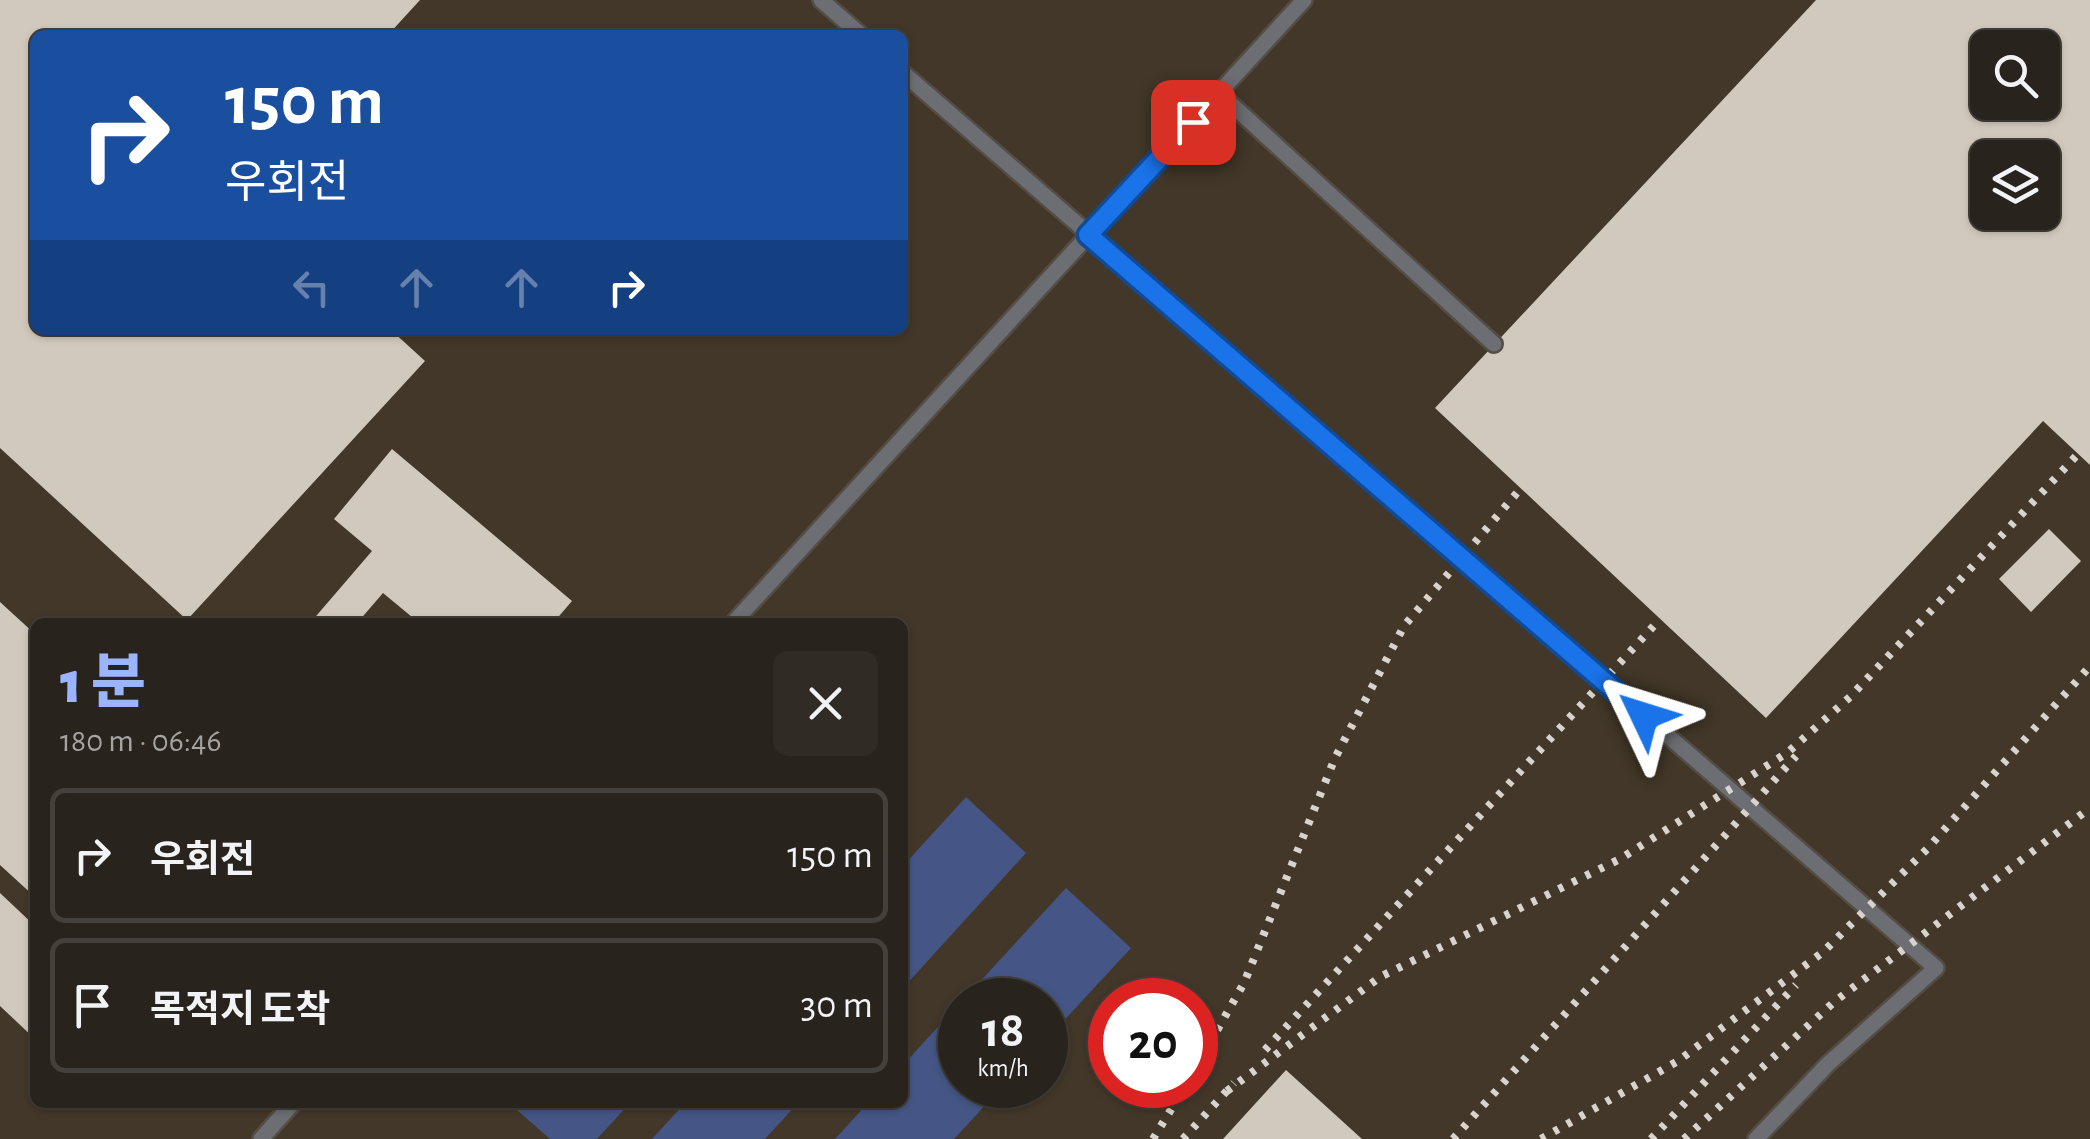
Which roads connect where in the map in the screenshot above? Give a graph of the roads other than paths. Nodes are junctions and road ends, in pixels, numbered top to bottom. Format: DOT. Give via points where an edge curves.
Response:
graph roads {
  1 [pos="821,0"];
  2 [pos="1304,0"];
  3 [pos="855,30"];
  4 [pos="908,77"];
  5 [pos="1219,93"];
  6 [pos="1088,235"];
  7 [pos="1494,344"];
  8 [pos="738,618"];
  9 [pos="289,1108"];
  10 [pos="261,1139"];
  11 [pos="1756,1139"];
  1 -- 3 [label="lane"];
  2 -- 5 [label="lane"];
  4 -- 6 [label="lane"];
  5 -- 6 [label="lane"];
  5 -- 7 [label="lane"];
  6 -- 8 [label="lane"];
  6 -- 11 [label="lane" via="1936,968"];
  9 -- 10 [label="lane"];
}
